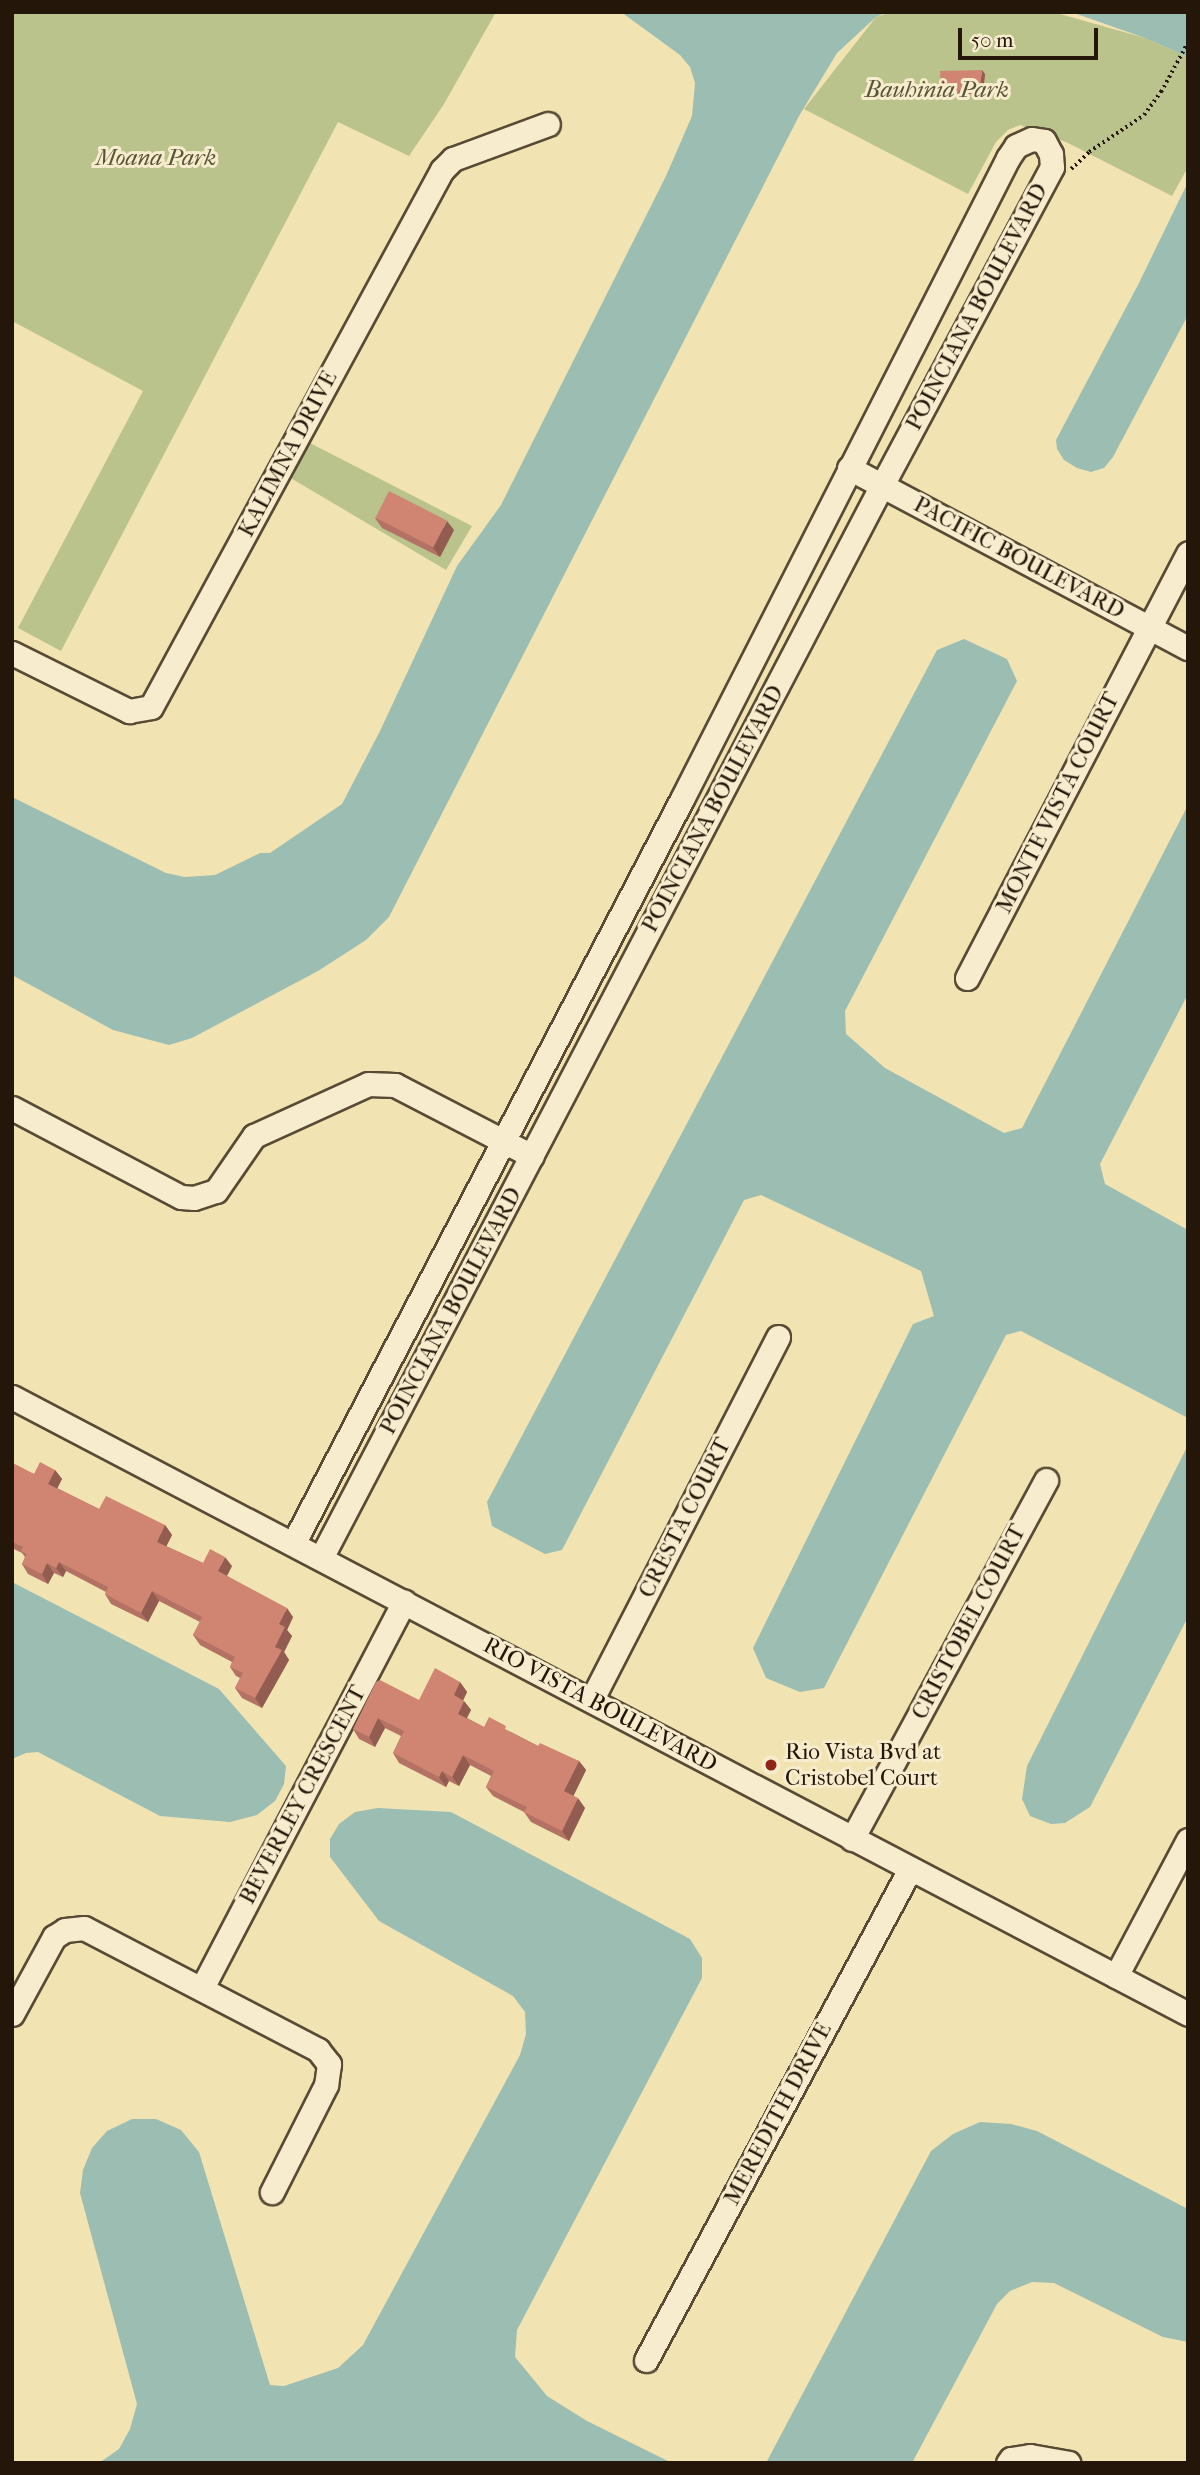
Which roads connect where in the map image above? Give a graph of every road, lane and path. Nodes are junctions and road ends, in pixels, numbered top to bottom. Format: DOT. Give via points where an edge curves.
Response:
graph roads {
  1 [pos="1188,42"];
  2 [pos="548,124"];
  3 [pos="1052,167"];
  4 [pos="849,468"];
  5 [pos="882,485"];
  6 [pos="1188,554"];
  7 [pos="1149,628"];
  8 [pos="1188,648"];
  9 [pos="12,653"];
  10 [pos="682,799"];
  11 [pos="710,814"];
  12 [pos="967,978"];
  13 [pos="12,1108"];
  14 [pos="502,1139"];
  15 [pos="532,1156"];
  16 [pos="778,1337"];
  17 [pos="12,1397"];
  18 [pos="1046,1480"];
  19 [pos="293,1544"];
  20 [pos="321,1558"];
  21 [pos="404,1602"];
  22 [pos="592,1699"];
  23 [pos="852,1839"];
  24 [pos="1188,1840"];
  25 [pos="911,1869"];
  26 [pos="1116,1976"];
  27 [pos="202,1988"];
  28 [pos="12,2014"];
  29 [pos="1188,2014"];
  30 [pos="272,2192"];
  31 [pos="646,2360"];
  32 [pos="1009,2463"];
  33 [pos="1068,2463"];
  1 -- 3 [label="path" via="1144,115 1089,152 1069,172"];
  2 -- 9 [label="street, KALIMNA DRIVE" via="453,159 442,170 151,707 129,711"];
  3 -- 4 [label="street, POINCIANA BOULEVARD" via="1044,141 1032,139 1016,146"];
  3 -- 5 [label="street, POINCIANA BOULEVARD"];
  4 -- 5 [label="street, PACIFIC BOULEVARD"];
  4 -- 10 [label="street, POINCIANA BOULEVARD"];
  5 -- 7 [label="street, PACIFIC BOULEVARD"];
  5 -- 11 [label="street, POINCIANA BOULEVARD"];
  6 -- 7 [label="street, MONTE VISTA COURT"];
  7 -- 8 [label="street, PACIFIC BOULEVARD"];
  7 -- 12 [label="street, MONTE VISTA COURT"];
  10 -- 11 [label="street"];
  10 -- 14 [label="street, POINCIANA BOULEVARD"];
  11 -- 15 [label="street, POINCIANA BOULEVARD"];
  13 -- 14 [label="street" via="181,1197 194,1198 216,1191 254,1136 368,1084 395,1085"];
  14 -- 15 [label="street"];
  14 -- 19 [label="street, POINCIANA BOULEVARD"];
  15 -- 20 [label="street, POINCIANA BOULEVARD"];
  16 -- 22 [label="street, CRESTA COURT"];
  17 -- 19 [label="street, RIO VISTA BOULEVARD"];
  18 -- 23 [label="street, CRISTOBEL COURT"];
  19 -- 20 [label="street, RIO VISTA BOULEVARD"];
  20 -- 21 [label="street, RIO VISTA BOULEVARD"];
  21 -- 22 [label="street, RIO VISTA BOULEVARD"];
  21 -- 27 [label="street, BEVERLEY CRESCENT"];
  22 -- 23 [label="street, RIO VISTA BOULEVARD"];
  23 -- 25 [label="street, RIO VISTA BOULEVARD"];
  24 -- 26 [label="street"];
  25 -- 26 [label="street, RIO VISTA BOULEVARD"];
  25 -- 31 [label="street, MEREDITH DRIVE"];
  26 -- 29 [label="street, RIO VISTA BOULEVARD"];
  27 -- 28 [label="street" via="96,1933 74,1927 54,1937"];
  27 -- 30 [label="street" via="318,2050 329,2064 326,2085"];
  32 -- 33 [label="street" via="1030,2456"];
}
